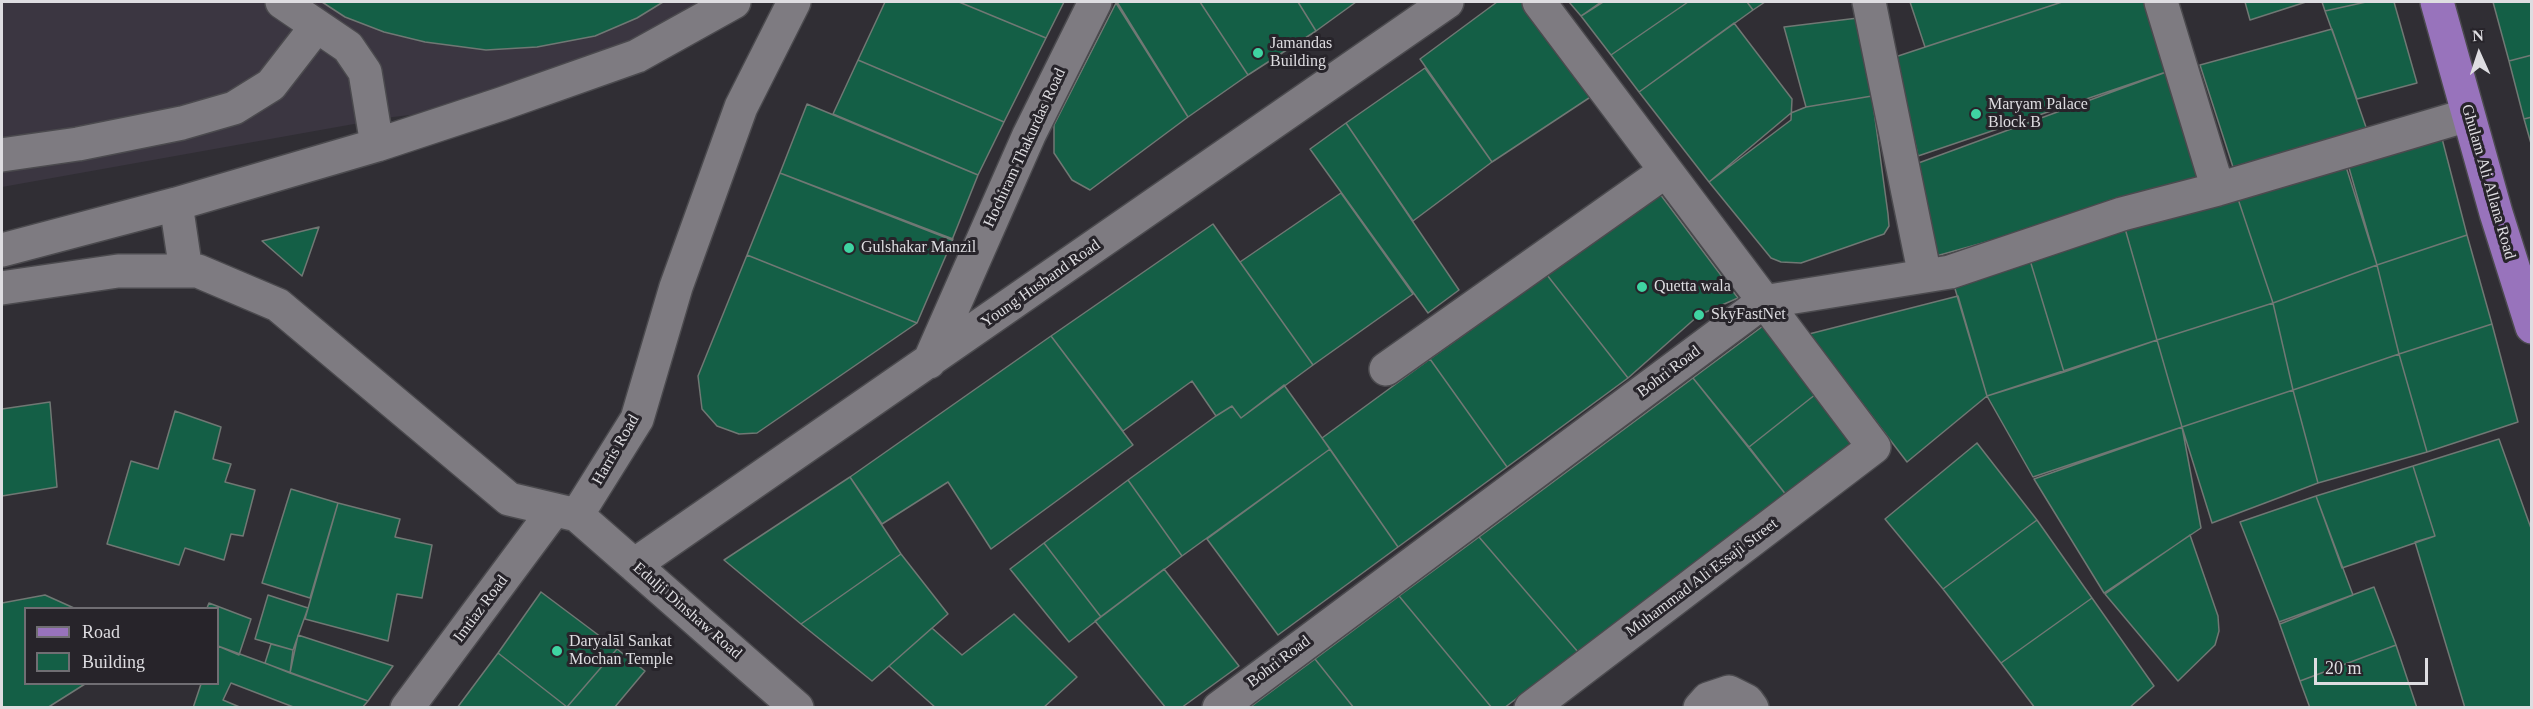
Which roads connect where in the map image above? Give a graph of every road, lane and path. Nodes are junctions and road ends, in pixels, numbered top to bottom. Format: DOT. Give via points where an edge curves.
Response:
graph roads {
  1 [pos="282,2"];
  2 [pos="734,2"];
  3 [pos="794,2"];
  4 [pos="1095,2"];
  5 [pos="1447,2"];
  6 [pos="1539,2"];
  7 [pos="1869,2"];
  8 [pos="2161,2"];
  9 [pos="2437,2"];
  10 [pos="316,27"];
  11 [pos="2468,116"];
  12 [pos="376,145"];
  13 [pos="2,154"];
  14 [pos="1666,171"];
  15 [pos="2218,189"];
  16 [pos="176,204"];
  17 [pos="2,249"];
  18 [pos="186,271"];
  19 [pos="1925,276"];
  20 [pos="2,288"];
  21 [pos="1763,302"];
  22 [pos="2532,327"];
  23 [pos="929,362"];
  24 [pos="1386,369"];
  25 [pos="566,513"];
  26 [pos="634,565"];
  27 [pos="408,708"];
  28 [pos="797,708"];
  29 [pos="1219,708"];
  30 [pos="1531,708"];
  31 [pos="1700,708"];
  32 [pos="1752,708"];
  1 -- 10 [label="street"];
  2 -- 12 [label="street" via="637,56"];
  3 -- 25 [label="street, Harris Road" via="741,107 676,287 637,419"];
  4 -- 23 [label="street, Hochiram Thakurdas Road" via="1029,135"];
  5 -- 23 [label="street, Young Husband Road"];
  6 -- 14 [label="street"];
  7 -- 19 [label="street"];
  8 -- 15 [label="street"];
  9 -- 11 [label="main road, Ghulam Ali Allana Road"];
  10 -- 12 [label="street" via="348,47 365,72"];
  10 -- 13 [label="street" via="271,85 234,108 159,128"];
  11 -- 15 [label="street, Bohri Road"];
  11 -- 22 [label="main road, Ghulam Ali Allana Road"];
  12 -- 16 [label="street"];
  14 -- 21 [label="street"];
  14 -- 24 [label="street"];
  15 -- 19 [label="street, Bohri Road" via="2122,214 1950,272"];
  16 -- 17 [label="street"];
  16 -- 18 [label="street"];
  18 -- 20 [label="street" via="118,271"];
  18 -- 25 [label="street" via="198,271 278,305 509,499"];
  19 -- 21 [label="street, Bohri Road"];
  21 -- 29 [label="street, Bohri Road"];
  21 -- 30 [label="street, Muhammad Ali Essaji Street" via="1874,447"];
  23 -- 26 [label="street, Young Husband Road"];
  25 -- 26 [label="street, Edulji Dinshaw Road"];
  25 -- 27 [label="street, Imtiaz Road"];
  26 -- 28 [label="street, Edulji Dinshaw Road"];
  31 -- 32 [label="street" via="1708,699 1729,692"];
}
